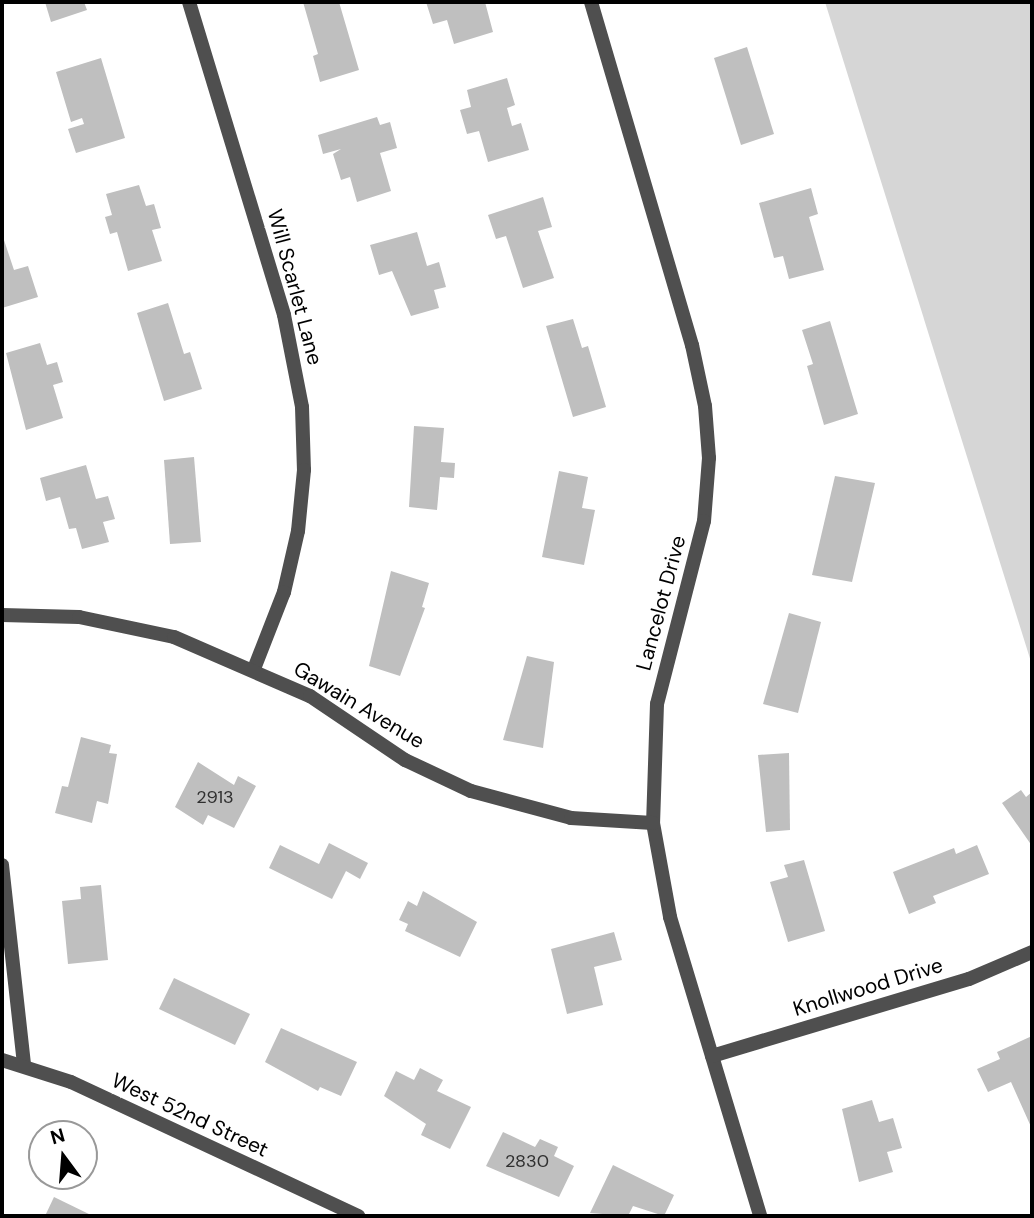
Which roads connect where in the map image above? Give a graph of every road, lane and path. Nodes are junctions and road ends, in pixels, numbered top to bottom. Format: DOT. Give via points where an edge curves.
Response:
graph roads {
  1 [pos="189,2"];
  2 [pos="591,2"];
  3 [pos="2,615"];
  4 [pos="254,669"];
  5 [pos="653,823"];
  6 [pos="2,865"];
  7 [pos="1032,952"];
  8 [pos="712,1056"];
  9 [pos="2,1060"];
  10 [pos="23,1065"];
  11 [pos="358,1216"];
  12 [pos="760,1216"];
  1 -- 4 [label="street, Will Scarlet Lane" via="284,315 302,407 304,470 298,531 284,592"];
  2 -- 5 [label="street, Lancelot Drive" via="692,345 707,427 704,521 657,704"];
  3 -- 4 [label="street, Gawain Avenue" via="100,620 174,637"];
  4 -- 5 [label="street, Gawain Avenue" via="328,707 405,760 471,791 571,818"];
  5 -- 8 [label="street, Lancelot Drive" via="664,896"];
  6 -- 10 [label="street"];
  7 -- 8 [label="street, Knollwood Drive" via="969,979"];
  8 -- 12 [label="street, Lancelot Drive"];
  9 -- 10 [label="street, West 52nd Street"];
  10 -- 11 [label="street, West 52nd Street" via="71,1082"];
}
